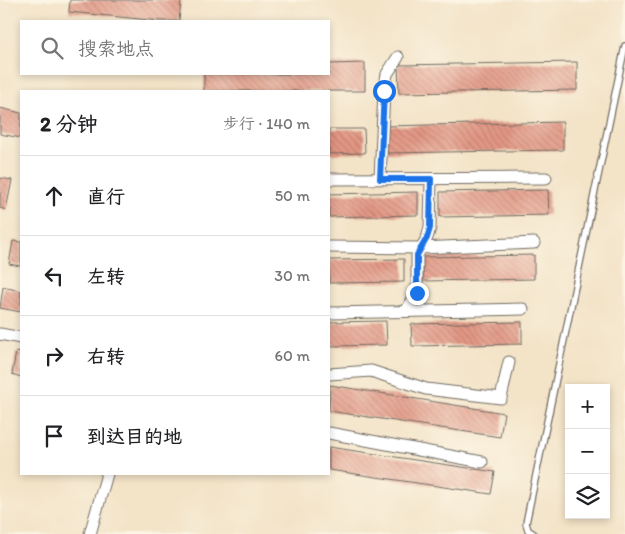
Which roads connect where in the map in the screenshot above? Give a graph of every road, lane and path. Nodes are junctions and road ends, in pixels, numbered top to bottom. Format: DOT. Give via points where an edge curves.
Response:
graph roads {
  1 [pos="625,46"];
  2 [pos="398,57"];
  3 [pos="546,178"];
  4 [pos="330,179"];
  5 [pos="380,179"];
  6 [pos="431,179"];
  7 [pos="534,243"];
  8 [pos="330,247"];
  9 [pos="421,248"];
  10 [pos="524,308"];
  11 [pos="406,311"];
  12 [pos="330,313"];
  13 [pos="0,334"];
  14 [pos="20,338"];
  15 [pos="509,362"];
  16 [pos="330,374"];
  17 [pos="330,433"];
  18 [pos="482,462"];
  19 [pos="107,475"];
  20 [pos="90,534"];
  21 [pos="534,534"];
  1 -- 21 [label="lane" via="526,523"];
  2 -- 5 [label="street" via="387,74 384,91"];
  3 -- 6 [label="street"];
  4 -- 5 [label="street"];
  5 -- 6 [label="street"];
  6 -- 9 [label="street" via="430,228"];
  7 -- 9 [label="street"];
  8 -- 9 [label="street"];
  9 -- 11 [label="street" via="417,255 417,293"];
  10 -- 11 [label="street"];
  11 -- 12 [label="street"];
  13 -- 14 [label="street"];
  15 -- 16 [label="street" via="500,398 426,389 370,371"];
  17 -- 18 [label="street"];
  19 -- 20 [label="street"];
}
